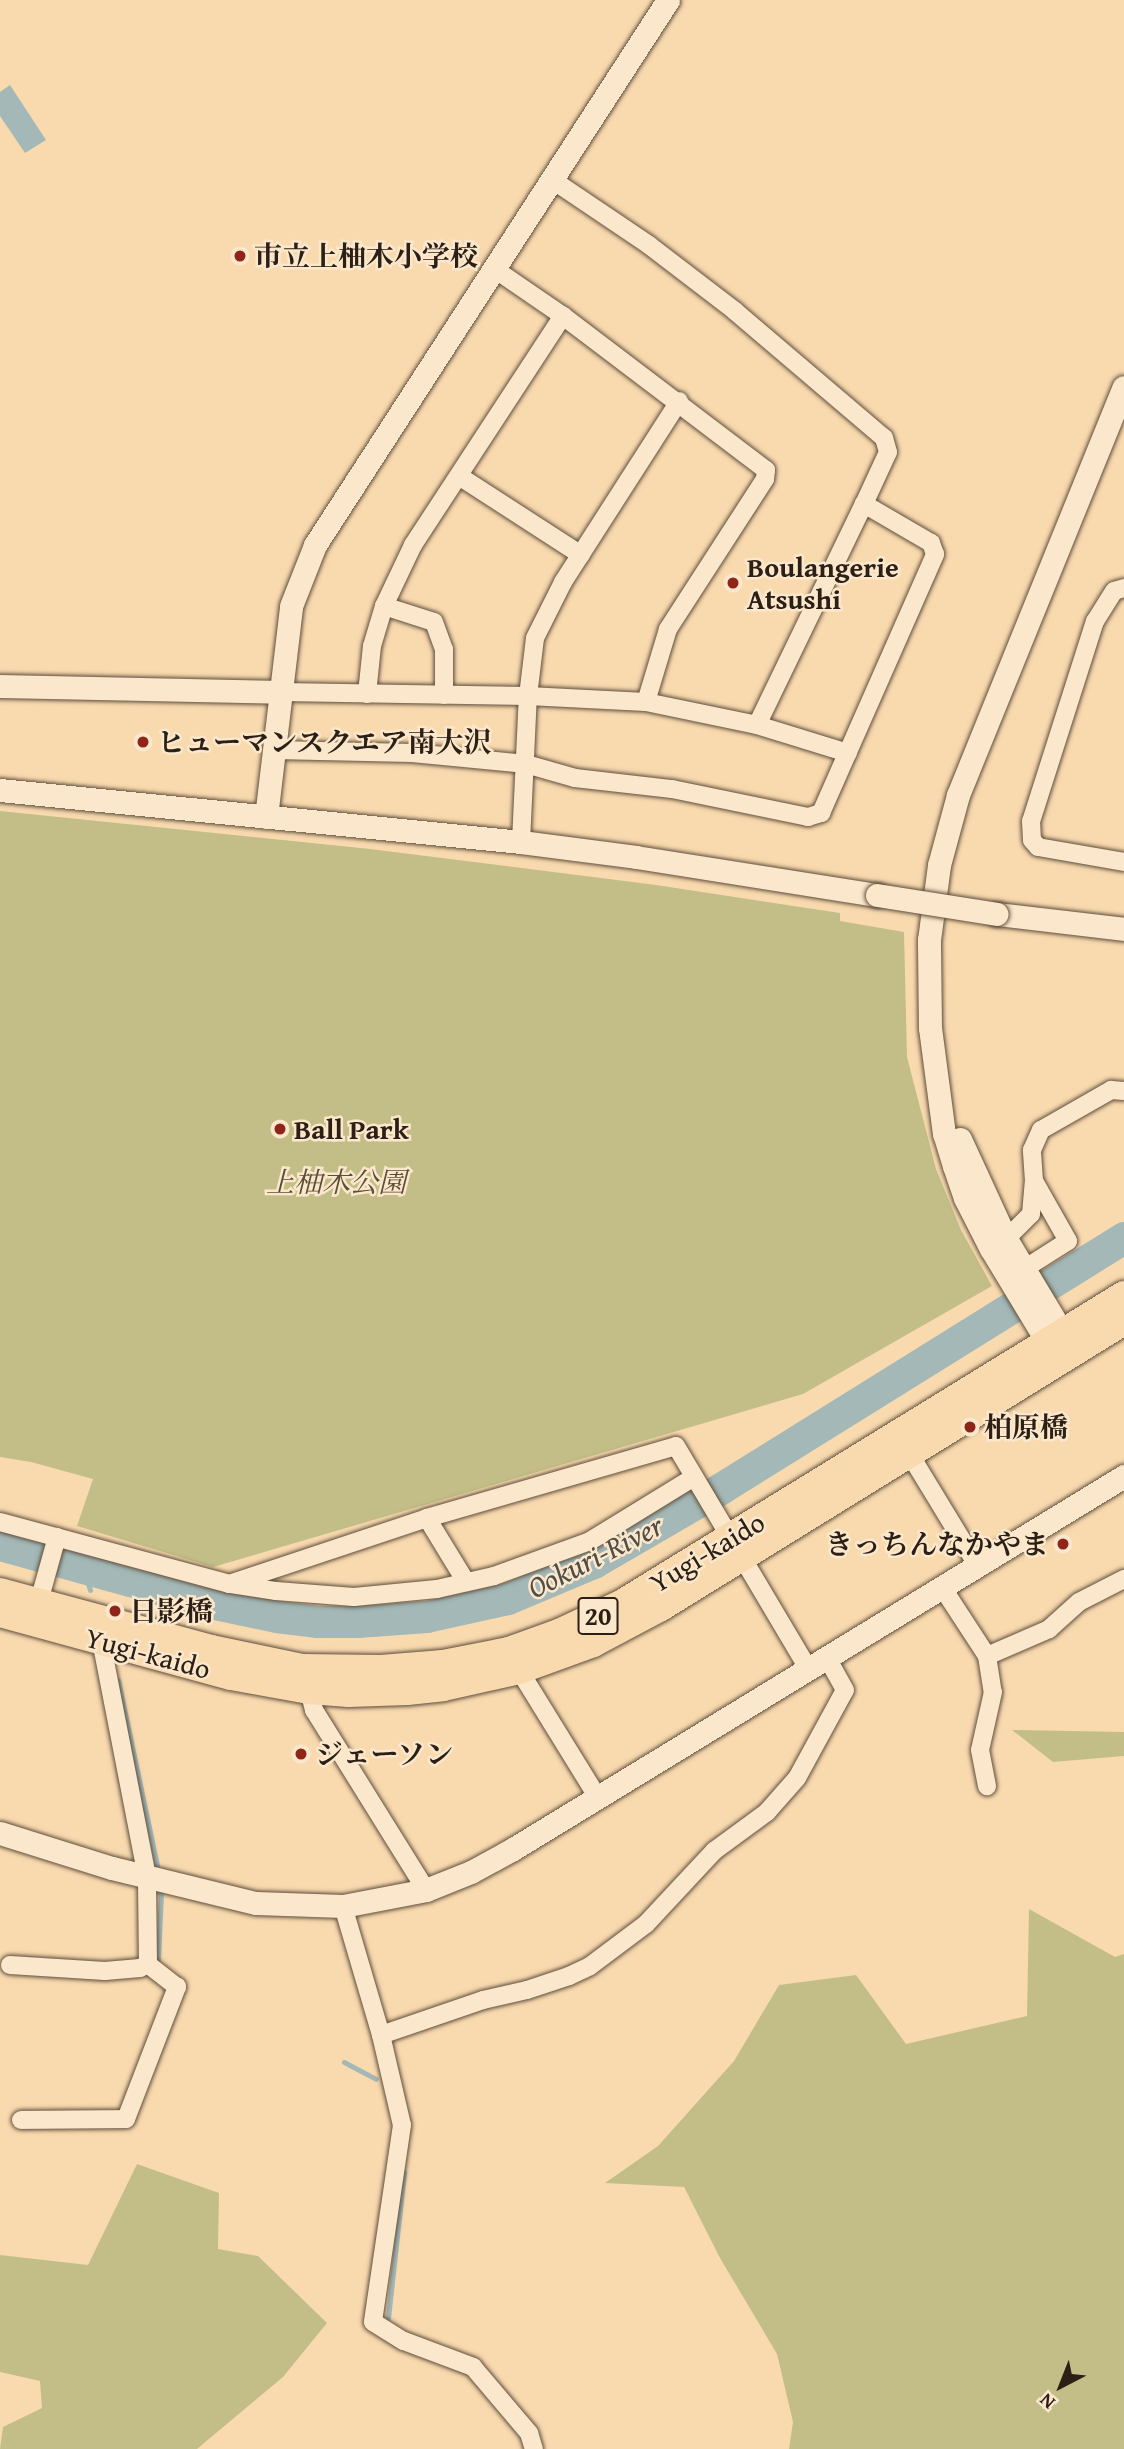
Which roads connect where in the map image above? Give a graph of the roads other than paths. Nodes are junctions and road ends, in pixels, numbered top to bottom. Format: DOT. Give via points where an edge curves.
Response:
graph roads {
  1 [pos="668,0"];
  2 [pos="551,179"];
  3 [pos="493,268"];
  4 [pos="563,316"];
  5 [pos="1124,387"];
  6 [pos="679,401"];
  7 [pos="459,476"];
  8 [pos="864,504"];
  9 [pos="580,555"];
  10 [pos="1124,588"];
  11 [pos="384,606"];
  12 [pos="0,686"];
  13 [pos="281,692"];
  14 [pos="367,694"];
  15 [pos="444,695"];
  16 [pos="528,696"];
  17 [pos="646,702"];
  18 [pos="757,725"];
  19 [pos="274,750"];
  20 [pos="848,753"];
  21 [pos="526,764"];
  22 [pos="0,790"];
  23 [pos="266,817"];
  24 [pos="521,842"];
  25 [pos="1124,862"];
  26 [pos="1124,929"];
  27 [pos="938,1084"];
  28 [pos="1124,1091"];
  29 [pos="1034,1181"];
  30 [pos="1006,1238"];
  31 [pos="1022,1278"];
  32 [pos="1124,1296"];
  33 [pos="1123,1325"];
  34 [pos="1059,1345"];
  35 [pos="909,1453"];
  36 [pos="1124,1476"];
  37 [pos="696,1480"];
  38 [pos="427,1518"];
  39 [pos="0,1522"];
  40 [pos="56,1539"];
  41 [pos="737,1547"];
  42 [pos="977,1565"];
  43 [pos="1124,1579"];
  44 [pos="466,1582"];
  45 [pos="229,1584"];
  46 [pos="942,1587"];
  47 [pos="0,1592"];
  48 [pos="39,1601"];
  49 [pos="0,1613"];
  50 [pos="101,1640"];
  51 [pos="987,1656"];
  52 [pos="817,1662"];
  53 [pos="519,1670"];
  54 [pos="309,1690"];
  55 [pos="988,1786"];
  56 [pos="598,1798"];
  57 [pos="0,1833"];
  58 [pos="147,1877"];
  59 [pos="426,1890"];
  60 [pos="343,1906"];
  61 [pos="148,1964"];
  62 [pos="10,1965"];
  63 [pos="381,2035"];
  64 [pos="21,2120"];
  65 [pos="534,2449"];
  1 -- 2 [label="street"];
  2 -- 3 [label="street"];
  2 -- 8 [label="street" via="735,311 884,438 888,452"];
  3 -- 4 [label="street"];
  3 -- 13 [label="street" via="314,545 291,606"];
  4 -- 6 [label="street"];
  4 -- 7 [label="street"];
  5 -- 27 [label="street" via="950,821 928,949 930,1028"];
  6 -- 9 [label="street"];
  6 -- 17 [label="street" via="766,470 668,629"];
  7 -- 9 [label="street"];
  7 -- 11 [label="street" via="413,545"];
  8 -- 18 [label="street"];
  8 -- 20 [label="street" via="931,543 935,554"];
  9 -- 16 [label="street" via="539,628"];
  10 -- 25 [label="street" via="1114,591 1095,621 1031,821 1032,840 1038,848"];
  11 -- 14 [label="street" via="372,646"];
  11 -- 15 [label="street" via="434,622 444,649"];
  12 -- 13 [label="street"];
  13 -- 14 [label="street"];
  13 -- 19 [label="street"];
  14 -- 15 [label="street"];
  15 -- 16 [label="street"];
  16 -- 17 [label="street"];
  16 -- 21 [label="street"];
  17 -- 18 [label="street"];
  18 -- 20 [label="street"];
  19 -- 21 [label="street" via="412,753"];
  19 -- 23 [label="street"];
  20 -- 21 [label="street" via="821,813 808,817 672,789 575,778"];
  21 -- 24 [label="street"];
  22 -- 23 [label="street"];
  23 -- 24 [label="street"];
  24 -- 26 [label="street, bridge"];
  27 -- 30 [label="street" via="978,1184"];
  27 -- 31 [label="street" via="944,1135 965,1198"];
  28 -- 29 [label="street" via="1111,1090 1041,1130 1032,1150"];
  29 -- 30 [label="street" via="1031,1214"];
  29 -- 31 [label="street" via="1068,1241"];
  30 -- 31 [label="street"];
  31 -- 34 [label="street"];
  32 -- 34 [label="main road, Yugi-kaido / 20"];
  33 -- 34 [label="main road, Yugi-kaido / 20"];
  34 -- 35 [label="main road, Yugi-kaido / 20"];
  34 -- 41 [label="main road, Yugi-kaido / 20"];
  35 -- 41 [label="main road, Yugi-kaido / 20"];
  35 -- 42 [label="street"];
  36 -- 42 [label="street"];
  37 -- 38 [label="street" via="676,1446"];
  37 -- 41 [label="street"];
  37 -- 44 [label="street" via="590,1541 538,1562"];
  38 -- 44 [label="street"];
  38 -- 45 [label="street"];
  39 -- 40 [label="street"];
  40 -- 45 [label="street"];
  40 -- 48 [label="street"];
  41 -- 48 [label="main road, Yugi-kaido / 20" via="559,1633 509,1651 443,1664 347,1670 289,1666"];
  41 -- 52 [label="street"];
  41 -- 53 [label="main road, Yugi-kaido / 20" via="610,1635"];
  42 -- 46 [label="street"];
  43 -- 51 [label="street" via="1079,1602 1049,1629"];
  44 -- 45 [label="street" via="397,1595 354,1597"];
  46 -- 51 [label="street"];
  46 -- 52 [label="street"];
  47 -- 48 [label="main road, Yugi-kaido / 20"];
  48 -- 49 [label="main road, Yugi-kaido / 20"];
  48 -- 50 [label="main road, Yugi-kaido / 20"];
  50 -- 54 [label="main road, Yugi-kaido / 20" via="231,1676"];
  50 -- 58 [label="street"];
  51 -- 55 [label="street" via="993,1692 979,1750"];
  52 -- 56 [label="street"];
  52 -- 63 [label="street" via="845,1690 797,1778 767,1812 714,1851 646,1924 569,1976"];
  53 -- 54 [label="main road, Yugi-kaido / 20" via="407,1691"];
  53 -- 56 [label="street"];
  54 -- 59 [label="street" via="314,1710"];
  56 -- 59 [label="street" via="492,1861"];
  57 -- 58 [label="street"];
  58 -- 60 [label="street" via="256,1903"];
  58 -- 61 [label="street"];
  59 -- 60 [label="street"];
  60 -- 63 [label="street"];
  61 -- 62 [label="street" via="106,1970"];
  61 -- 64 [label="street" via="177,1987 126,2119"];
  63 -- 65 [label="street" via="402,2126 373,2322 404,2341 472,2367 529,2433"];
}
